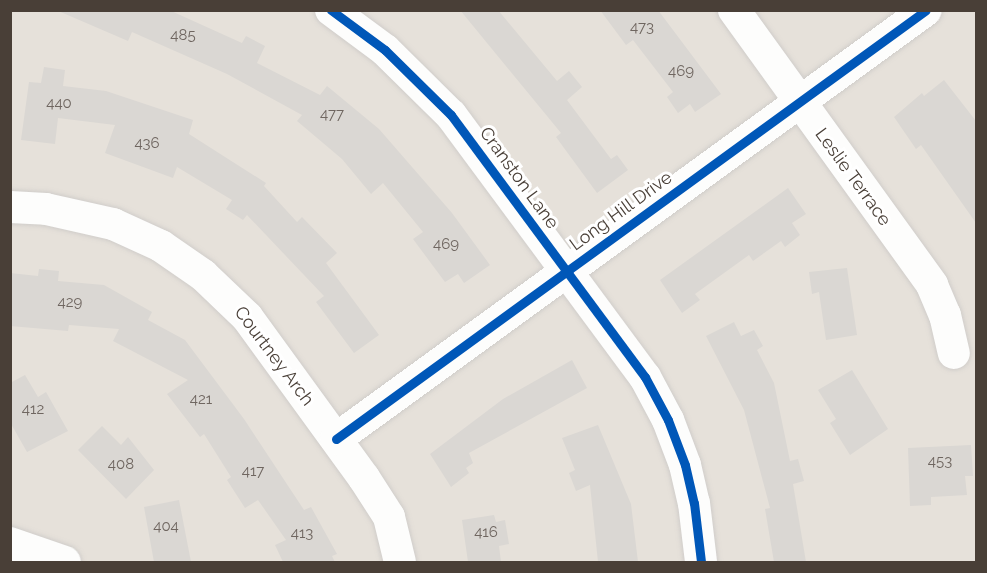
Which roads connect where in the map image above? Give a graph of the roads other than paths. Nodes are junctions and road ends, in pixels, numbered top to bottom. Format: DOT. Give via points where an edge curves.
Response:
graph roads {
  1 [pos="332,10"];
  2 [pos="734,10"];
  3 [pos="926,10"];
  4 [pos="799,102"];
  5 [pos="10,207"];
  6 [pos="567,271"];
  7 [pos="954,353"];
  8 [pos="336,439"];
  9 [pos="10,543"];
  10 [pos="65,562"];
  11 [pos="400,562"];
  12 [pos="701,562"];
  1 -- 6 [label="street, Cranston Lane" via="385,50 451,115"];
  2 -- 4 [label="street, Leslie Terrace"];
  3 -- 4 [label="street, Long Hill Drive"];
  4 -- 6 [label="street, Long Hill Drive"];
  4 -- 7 [label="street, Leslie Terrace" via="932,285 945,315"];
  5 -- 8 [label="street, Courtney Arch" via="46,209 113,224 160,246 203,275 247,317"];
  6 -- 8 [label="street, Long Hill Drive"];
  6 -- 12 [label="street, Cranston Lane" via="645,377 668,420 694,503"];
  8 -- 11 [label="street, Courtney Arch" via="389,517"];
  9 -- 10 [label="street"];
}
